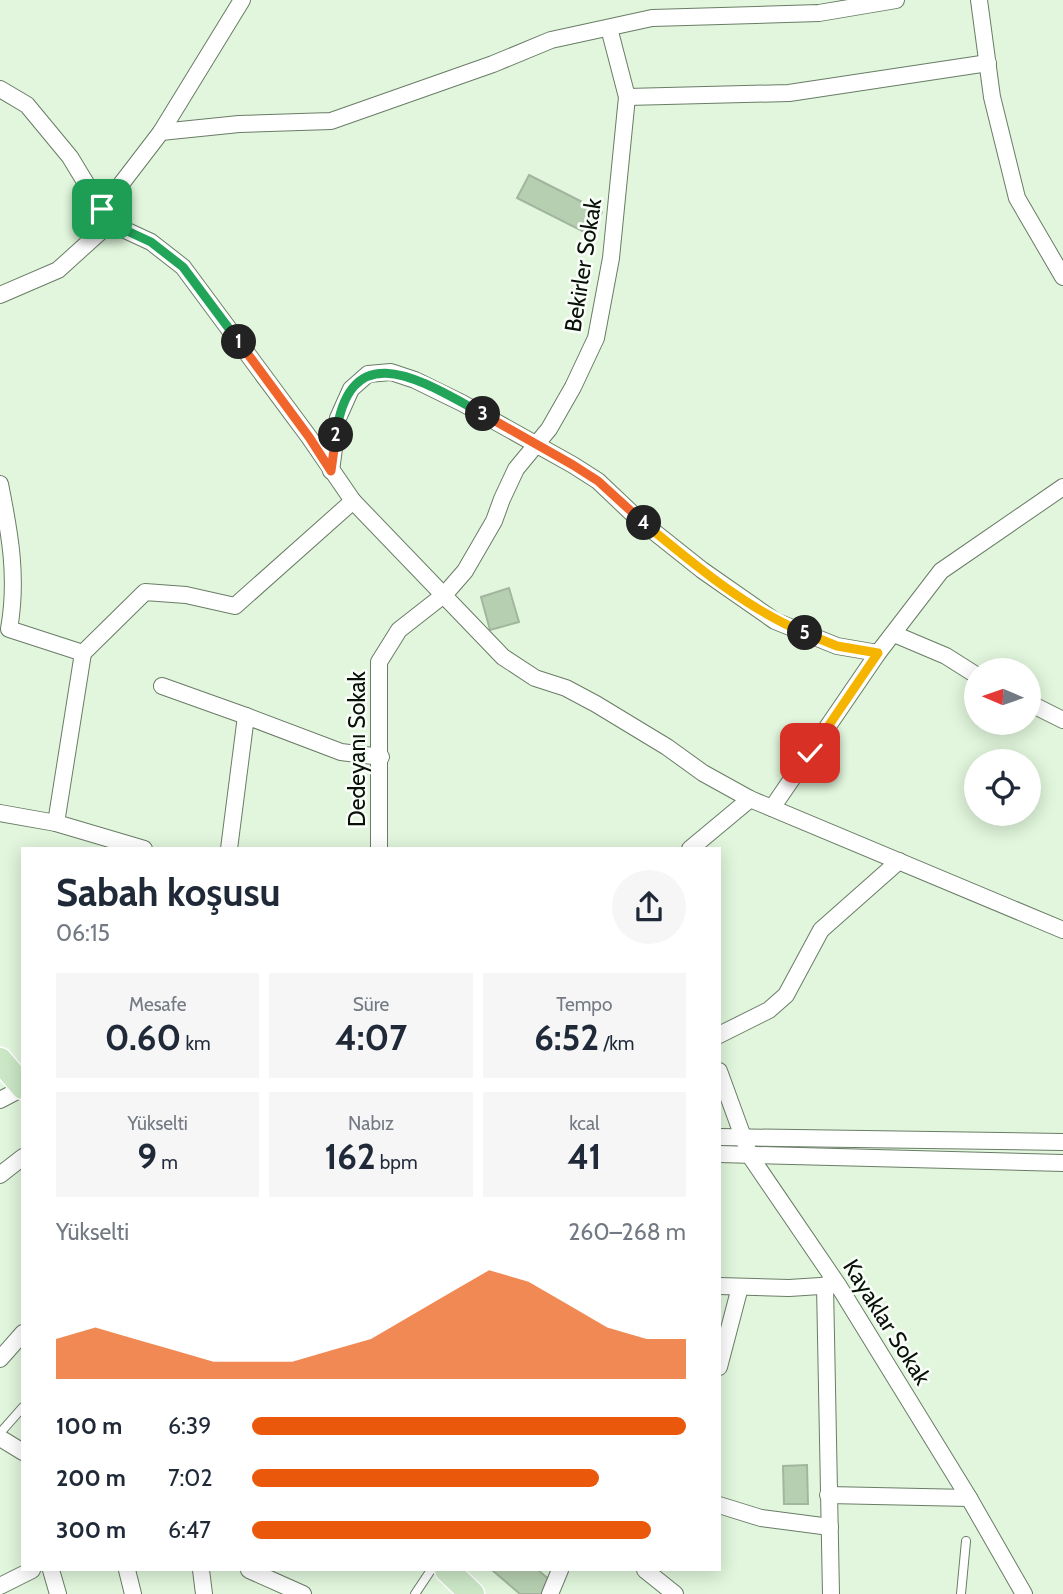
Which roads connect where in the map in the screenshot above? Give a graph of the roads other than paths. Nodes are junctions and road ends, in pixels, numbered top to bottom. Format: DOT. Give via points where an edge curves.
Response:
graph roads {
  1 [pos="242,0"];
  2 [pos="896,0"];
  3 [pos="979,0"];
  4 [pos="839,5"];
  5 [pos="610,28"];
  6 [pos="988,63"];
  7 [pos="0,89"];
  8 [pos="627,97"];
  9 [pos="161,132"];
  10 [pos="106,216"];
  11 [pos="1063,277"];
  12 [pos="0,295"];
  13 [pos="536,443"];
  14 [pos="331,471"];
  15 [pos="0,484"];
  16 [pos="1063,487"];
  17 [pos="353,501"];
  18 [pos="445,594"];
  19 [pos="5,630"];
  20 [pos="894,634"];
  21 [pos="83,653"];
  22 [pos="878,653"];
  23 [pos="964,667"];
  24 [pos="162,686"];
  25 [pos="1041,709"];
  26 [pos="246,716"];
  27 [pos="1063,720"];
  28 [pos="381,757"];
  29 [pos="750,799"];
  30 [pos="772,808"];
  31 [pos="0,813"];
  32 [pos="56,823"];
  33 [pos="137,847"];
  34 [pos="229,847"];
  35 [pos="379,847"];
  36 [pos="692,847"];
  37 [pos="899,861"];
  38 [pos="1063,930"];
  39 [pos="721,1034"];
  40 [pos="0,1060"];
  41 [pos="721,1077"];
  42 [pos="21,1085"];
  43 [pos="21,1088"];
  44 [pos="0,1100"];
  45 [pos="721,1137"];
  46 [pos="743,1138"];
  47 [pos="1063,1142"];
  48 [pos="721,1154"];
  49 [pos="750,1156"];
  50 [pos="21,1159"];
  51 [pos="1063,1163"];
  52 [pos="0,1175"];
  53 [pos="831,1285"];
  54 [pos="721,1286"];
  55 [pos="740,1287"];
  56 [pos="21,1335"];
  57 [pos="0,1359"];
  58 [pos="721,1359"];
  59 [pos="21,1410"];
  60 [pos="0,1436"];
  61 [pos="21,1451"];
  62 [pos="828,1495"];
  63 [pos="969,1498"];
  64 [pos="721,1506"];
  65 [pos="830,1527"];
  66 [pos="966,1541"];
  67 [pos="31,1571"];
  68 [pos="51,1571"];
  69 [pos="127,1571"];
  70 [pos="201,1571"];
  71 [pos="251,1571"];
  72 [pos="429,1571"];
  73 [pos="448,1571"];
  74 [pos="560,1571"];
  75 [pos="646,1571"];
  76 [pos="0,1586"];
  77 [pos="58,1594"];
  78 [pos="133,1594"];
  79 [pos="204,1594"];
  80 [pos="303,1594"];
  81 [pos="415,1594"];
  82 [pos="471,1594"];
  83 [pos="550,1594"];
  84 [pos="675,1594"];
  85 [pos="831,1594"];
  86 [pos="961,1594"];
  87 [pos="1024,1594"];
  1 -- 9 [label="street"];
  2 -- 4 [label="street"];
  3 -- 6 [label="street"];
  4 -- 5 [label="street" via="819,13 652,18"];
  5 -- 8 [label="street, Bekirler Sokak"];
  5 -- 9 [label="street" via="551,40 331,121"];
  6 -- 8 [label="street" via="789,93"];
  6 -- 11 [label="street" via="1017,198"];
  7 -- 10 [label="street" via="27,105 70,157"];
  8 -- 13 [label="street, Bekirler Sokak" via="611,258 596,338 568,398"];
  9 -- 10 [label="street"];
  10 -- 12 [label="street" via="58,270"];
  10 -- 14 [label="street" via="183,267"];
  13 -- 14 [label="street" via="415,380 391,372 368,374 351,389 338,418"];
  13 -- 18 [label="street, Bekirler Sokak" via="516,469 476,552"];
  13 -- 22 [label="street" via="598,481 702,570 775,621 837,646"];
  14 -- 17 [label="street"];
  15 -- 19 [label="street" via="12,545 15,599"];
  16 -- 20 [label="street" via="941,570"];
  17 -- 18 [label="street"];
  17 -- 21 [label="street" via="235,606 145,592"];
  18 -- 28 [label="street, Dedeyanı Sokak" via="400,630 379,662"];
  18 -- 29 [label="street" via="503,657 535,678 596,704"];
  19 -- 21 [label="street"];
  20 -- 22 [label="street"];
  20 -- 23 [label="street"];
  21 -- 32 [label="street"];
  22 -- 30 [label="street"];
  24 -- 26 [label="street"];
  25 -- 27 [label="street"];
  26 -- 28 [label="street" via="341,752"];
  26 -- 34 [label="street"];
  28 -- 35 [label="street, Dedeyanı Sokak"];
  29 -- 30 [label="street"];
  29 -- 36 [label="street"];
  30 -- 37 [label="street"];
  31 -- 32 [label="street"];
  32 -- 33 [label="street"];
  37 -- 38 [label="street"];
  37 -- 39 [label="street" via="821,930 786,995 769,1010"];
  40 -- 42 [label="main road"];
  41 -- 46 [label="street, Kayaklar Sokak"];
  43 -- 44 [label="street"];
  45 -- 46 [label="street"];
  46 -- 47 [label="street"];
  46 -- 49 [label="street, Kayaklar Sokak"];
  48 -- 49 [label="street"];
  49 -- 51 [label="street"];
  49 -- 53 [label="street, Kayaklar Sokak"];
  50 -- 52 [label="street"];
  53 -- 55 [label="street"];
  53 -- 62 [label="street"];
  53 -- 63 [label="street, Kayaklar Sokak"];
  54 -- 55 [label="street"];
  55 -- 58 [label="street"];
  56 -- 57 [label="street"];
  59 -- 60 [label="lane"];
  60 -- 61 [label="street"];
  62 -- 63 [label="street"];
  62 -- 65 [label="street"];
  63 -- 87 [label="street, Kayaklar Sokak"];
  64 -- 65 [label="street" via="761,1518"];
  65 -- 85 [label="street"];
  66 -- 86 [label="lane"];
  67 -- 76 [label="street"];
  68 -- 77 [label="street"];
  69 -- 78 [label="street"];
  70 -- 79 [label="street"];
  71 -- 80 [label="street"];
  72 -- 81 [label="lane"];
  73 -- 82 [label="main road"];
  74 -- 83 [label="street"];
  75 -- 84 [label="street"];
}
